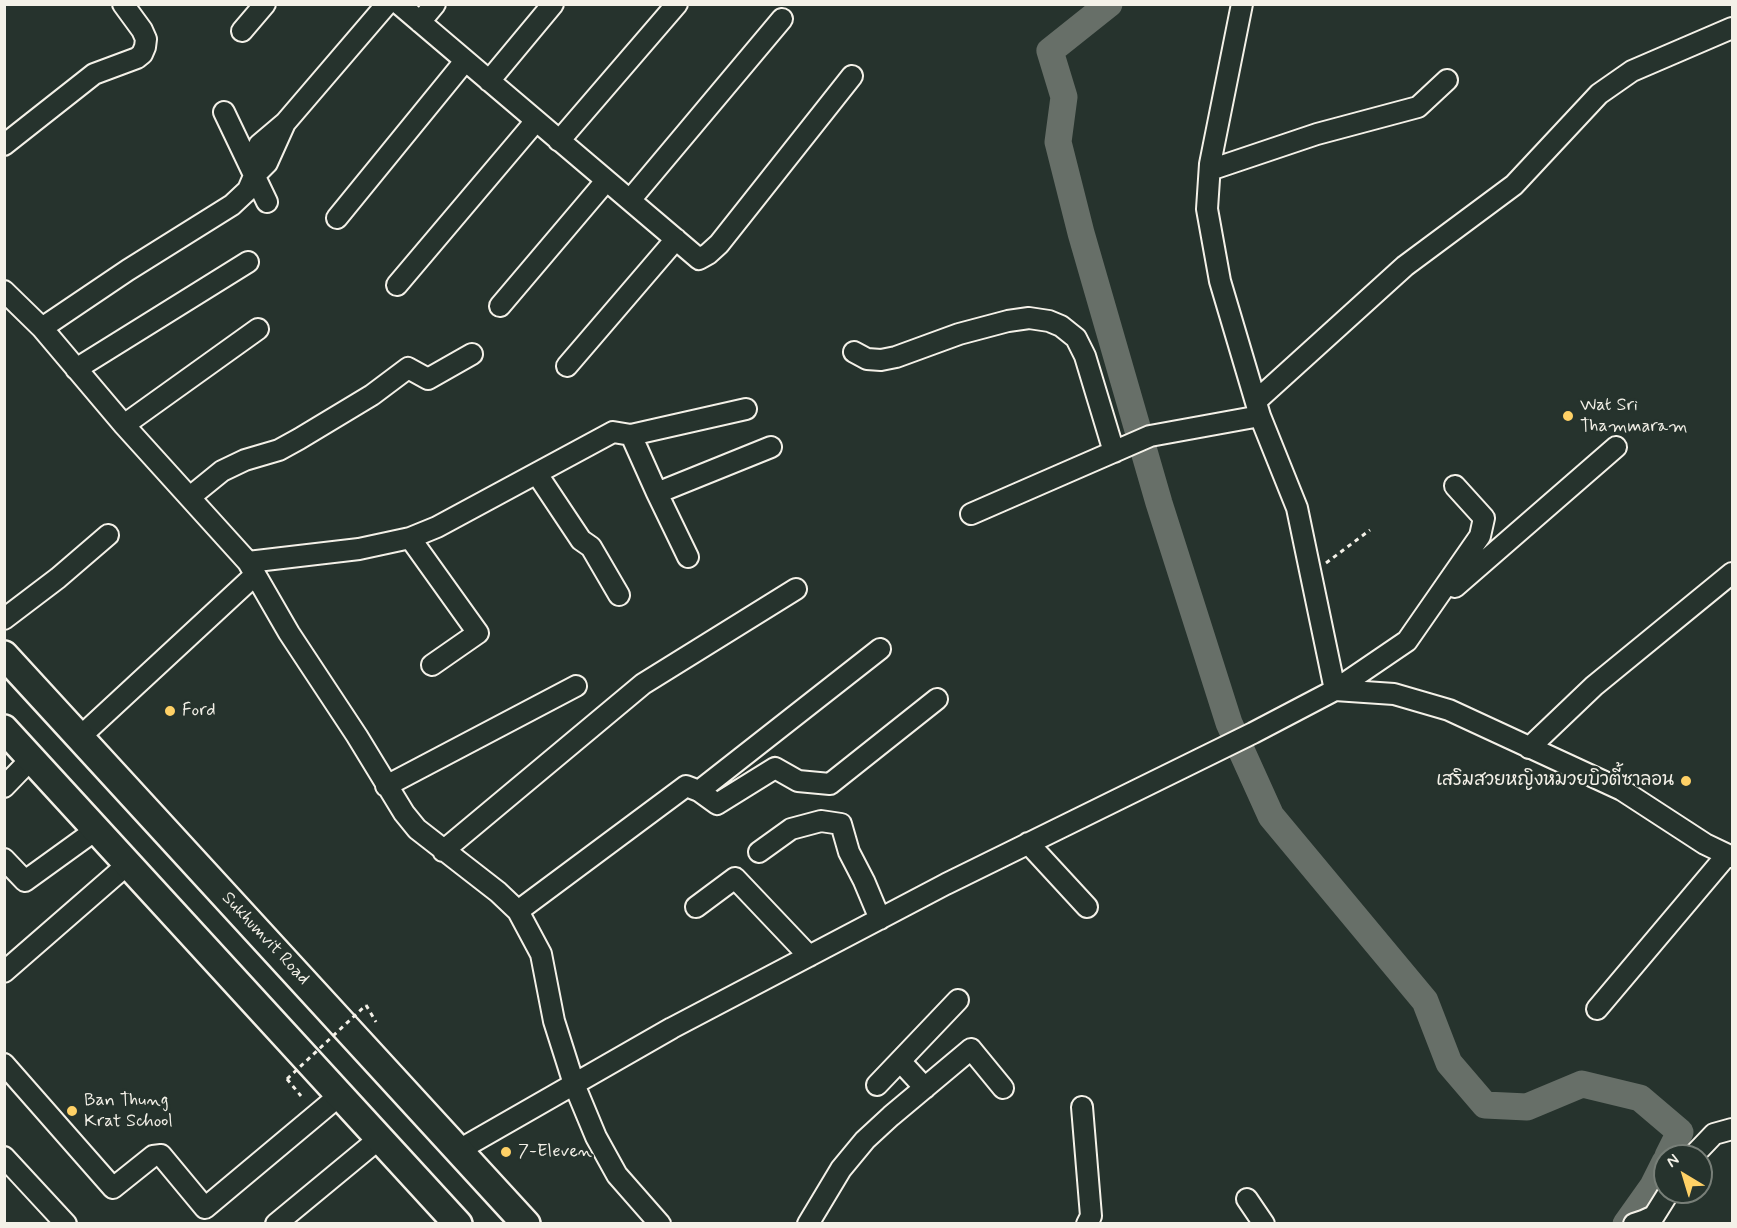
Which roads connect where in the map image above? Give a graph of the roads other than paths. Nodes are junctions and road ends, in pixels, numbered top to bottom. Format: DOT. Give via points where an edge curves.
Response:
graph roads {
  1 [pos="123,4"];
  2 [pos="265,4"];
  3 [pos="387,4"];
  4 [pos="399,4"];
  5 [pos="435,4"];
  6 [pos="553,4"];
  7 [pos="677,4"];
  8 [pos="1242,4"];
  9 [pos="782,20"];
  10 [pos="420,22"];
  11 [pos="1732,28"];
  12 [pos="242,31"];
  13 [pos="465,61"];
  14 [pos="852,76"];
  15 [pos="1447,80"];
  16 [pos="489,81"];
  17 [pos="224,112"];
  18 [pos="535,122"];
  19 [pos="559,141"];
  20 [pos="4,145"];
  21 [pos="1210,170"];
  22 [pos="254,176"];
  23 [pos="606,181"];
  24 [pos="630,200"];
  25 [pos="267,202"];
  26 [pos="336,218"];
  27 [pos="676,239"];
  28 [pos="248,262"];
  29 [pos="397,285"];
  30 [pos="4,291"];
  31 [pos="500,306"];
  32 [pos="42,328"];
  33 [pos="258,329"];
  34 [pos="854,352"];
  35 [pos="472,354"];
  36 [pos="567,366"];
  37 [pos="76,369"];
  38 [pos="746,409"];
  39 [pos="1258,409"];
  40 [pos="124,425"];
  41 [pos="632,435"];
  42 [pos="771,447"];
  43 [pos="1616,447"];
  44 [pos="1122,449"];
  45 [pos="537,474"];
  46 [pos="1455,486"];
  47 [pos="657,494"];
  48 [pos="190,497"];
  49 [pos="970,514"];
  50 [pos="108,535"];
  51 [pos="410,538"];
  52 [pos="688,558"];
  53 [pos="251,569"];
  54 [pos="1732,573"];
  55 [pos="796,589"];
  56 [pos="619,595"];
  57 [pos="1431,607"];
  58 [pos="4,619"];
  59 [pos="880,649"];
  60 [pos="4,655"];
  61 [pos="432,665"];
  62 [pos="576,686"];
  63 [pos="1335,690"];
  64 [pos="937,699"];
  65 [pos="4,729"];
  66 [pos="80,738"];
  67 [pos="1529,748"];
  68 [pos="32,758"];
  69 [pos="386,786"];
  70 [pos="4,787"];
  71 [pos="699,791"];
  72 [pos="97,830"];
  73 [pos="1028,843"];
  74 [pos="443,851"];
  75 [pos="759,852"];
  76 [pos="1730,856"];
  77 [pos="4,859"];
  78 [pos="128,864"];
  79 [pos="696,907"];
  80 [pos="1087,907"];
  81 [pos="518,911"];
  82 [pos="880,919"];
  83 [pos="809,956"];
  84 [pos="4,972"];
  85 [pos="958,1000"];
  86 [pos="1597,1009"];
  87 [pos="900,1061"];
  88 [pos="4,1064"];
  89 [pos="574,1084"];
  90 [pos="877,1085"];
  91 [pos="925,1088"];
  92 [pos="1003,1088"];
  93 [pos="340,1095"];
  94 [pos="1082,1107"];
  95 [pos="1732,1129"];
  96 [pos="380,1138"];
  97 [pos="1704,1144"];
  98 [pos="459,1150"];
  99 [pos="4,1156"];
  100 [pos="1247,1198"];
  101 [pos="1662,1204"];
  102 [pos="1639,1222"];
  103 [pos="66,1224"];
  104 [pos="276,1224"];
  105 [pos="458,1224"];
  106 [pos="526,1224"];
  107 [pos="660,1224"];
  108 [pos="808,1224"];
  109 [pos="1087,1224"];
  110 [pos="1264,1224"];
  1 -- 20 [label="street" via="146,39 142,54 94,74"];
  2 -- 12 [label="street"];
  3 -- 22 [label="street" via="285,123 259,145 253,162"];
  4 -- 10 [label="street"];
  5 -- 10 [label="street"];
  6 -- 16 [label="street"];
  7 -- 19 [label="street"];
  8 -- 21 [label="street"];
  9 -- 24 [label="street"];
  10 -- 13 [label="street"];
  11 -- 39 [label="street" via="1632,71 1599,94 1515,186 1404,266"];
  13 -- 16 [label="street"];
  13 -- 26 [label="street"];
  14 -- 27 [label="street" via="719,244 699,259"];
  15 -- 21 [label="street" via="1418,107 1317,134"];
  16 -- 18 [label="street"];
  17 -- 22 [label="street"];
  18 -- 19 [label="street"];
  18 -- 29 [label="street"];
  19 -- 23 [label="street"];
  21 -- 39 [label="street" via="1207,209 1220,281"];
  22 -- 25 [label="street"];
  22 -- 32 [label="street" via="248,190 232,205"];
  23 -- 24 [label="street"];
  23 -- 31 [label="street"];
  24 -- 27 [label="street"];
  27 -- 36 [label="street"];
  28 -- 37 [label="street"];
  30 -- 32 [label="street"];
  32 -- 37 [label="street"];
  33 -- 40 [label="street"];
  34 -- 44 [label="street" via="867,359 881,360 1008,321 1049,321 1076,338"];
  35 -- 48 [label="street" via="428,380 408,368 299,439 222,471"];
  37 -- 40 [label="street"];
  38 -- 41 [label="street"];
  39 -- 44 [label="street" via="1150,436"];
  39 -- 63 [label="street" via="1297,508"];
  40 -- 48 [label="street"];
  41 -- 45 [label="street" via="613,432"];
  41 -- 47 [label="street"];
  42 -- 47 [label="street"];
  43 -- 57 [label="street"];
  44 -- 49 [label="street"];
  45 -- 51 [label="street"];
  45 -- 56 [label="street" via="581,540 591,547"];
  46 -- 57 [label="street" via="1484,518 1480,536"];
  47 -- 52 [label="street"];
  48 -- 53 [label="street"];
  50 -- 58 [label="street"];
  51 -- 53 [label="street"];
  51 -- 61 [label="street" via="478,633"];
  53 -- 66 [label="street"];
  53 -- 69 [label="street"];
  54 -- 67 [label="street" via="1594,686"];
  55 -- 74 [label="street" via="643,684"];
  57 -- 63 [label="street" via="1407,641"];
  59 -- 71 [label="street"];
  60 -- 66 [label="highway, Sukhumvit Road"];
  62 -- 69 [label="street"];
  63 -- 67 [label="street" via="1394,694 1449,710"];
  63 -- 73 [label="street"];
  64 -- 71 [label="street" via="830,784 798,781 775,768 717,804"];
  65 -- 68 [label="highway"];
  66 -- 98 [label="highway, Sukhumvit Road"];
  67 -- 76 [label="street" via="1622,790"];
  68 -- 70 [label="street"];
  68 -- 72 [label="highway"];
  69 -- 74 [label="street" via="417,830"];
  71 -- 81 [label="street" via="686,786"];
  72 -- 77 [label="street" via="25,881"];
  72 -- 78 [label="highway"];
  73 -- 80 [label="street"];
  73 -- 82 [label="street"];
  74 -- 81 [label="street"];
  75 -- 82 [label="street" via="791,829 821,821 841,824 849,852"];
  76 -- 86 [label="street"];
  78 -- 84 [label="street"];
  78 -- 93 [label="highway"];
  79 -- 83 [label="street" via="735,878"];
  81 -- 89 [label="street" via="541,954 554,1021"];
  82 -- 83 [label="street"];
  83 -- 89 [label="street"];
  85 -- 87 [label="street"];
  87 -- 90 [label="street"];
  87 -- 91 [label="street"];
  88 -- 93 [label="street" via="112,1188 153,1156 161,1155 205,1208"];
  89 -- 98 [label="street"];
  89 -- 107 [label="street" via="617,1175"];
  91 -- 92 [label="street" via="971,1049"];
  91 -- 108 [label="street" via="865,1140 841,1168"];
  93 -- 96 [label="highway"];
  94 -- 109 [label="street" via="1091,1216"];
  95 -- 97 [label="street" via="1714,1134"];
  96 -- 104 [label="street"];
  96 -- 105 [label="highway"];
  98 -- 106 [label="highway, Sukhumvit Road"];
  99 -- 103 [label="street"];
  100 -- 110 [label="street"];
  101 -- 102 [label="street" via="1654,1216"];
}
